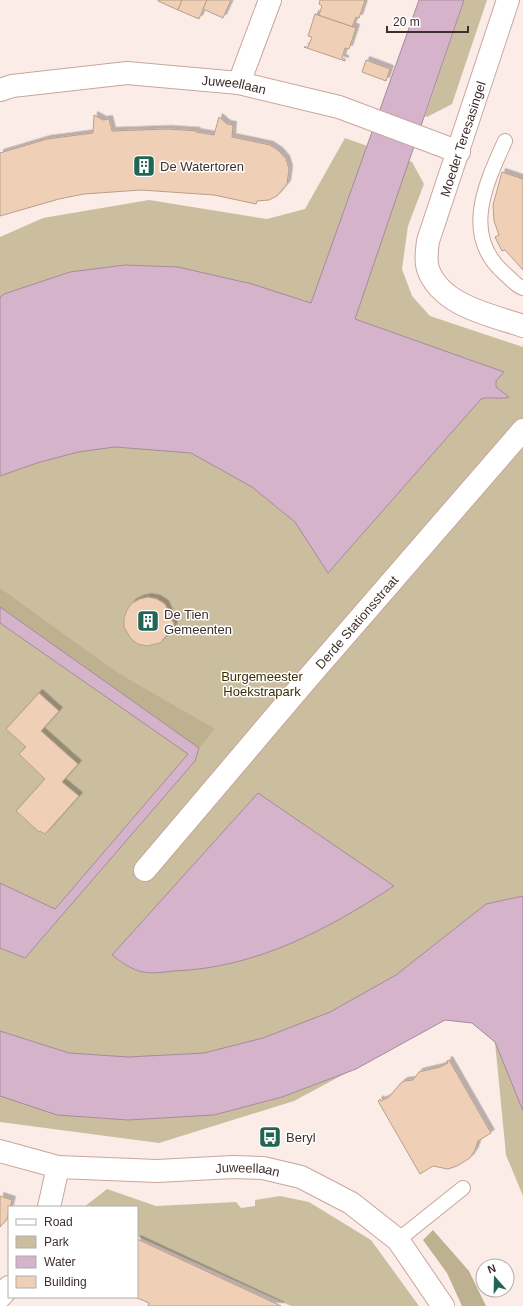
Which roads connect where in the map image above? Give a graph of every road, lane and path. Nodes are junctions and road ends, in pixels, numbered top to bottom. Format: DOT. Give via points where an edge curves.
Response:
graph roads {
  1 [pos="270,0"];
  2 [pos="508,0"];
  3 [pos="239,83"];
  4 [pos="0,90"];
  5 [pos="505,141"];
  6 [pos="459,152"];
  7 [pos="523,288"];
  8 [pos="523,326"];
  9 [pos="523,430"];
  10 [pos="145,870"];
  11 [pos="0,1151"];
  12 [pos="58,1167"];
  13 [pos="463,1188"];
  14 [pos="49,1206"];
  15 [pos="398,1240"];
  16 [pos="8,1288"];
  17 [pos="0,1297"];
  18 [pos="443,1306"];
  1 -- 3 [label="street"];
  2 -- 6 [label="street, Moeder Teresasingel"];
  3 -- 4 [label="street, Juweellaan" via="127,73 12,86"];
  3 -- 6 [label="street, Juweellaan" via="339,107"];
  5 -- 7 [label="lane" via="487,181 479,216 485,245 497,267"];
  6 -- 8 [label="street, Moeder Teresasingel" via="428,241 428,268 433,278 457,302"];
  9 -- 10 [label="street, Derde Stationsstraat"];
  11 -- 12 [label="street, Juweellaan"];
  12 -- 14 [label="street"];
  12 -- 15 [label="street, Juweellaan" via="157,1171 263,1168 301,1177 351,1203"];
  13 -- 15 [label="lane"];
  15 -- 18 [label="street, Juweellaan"];
  16 -- 17 [label="street"];
}
